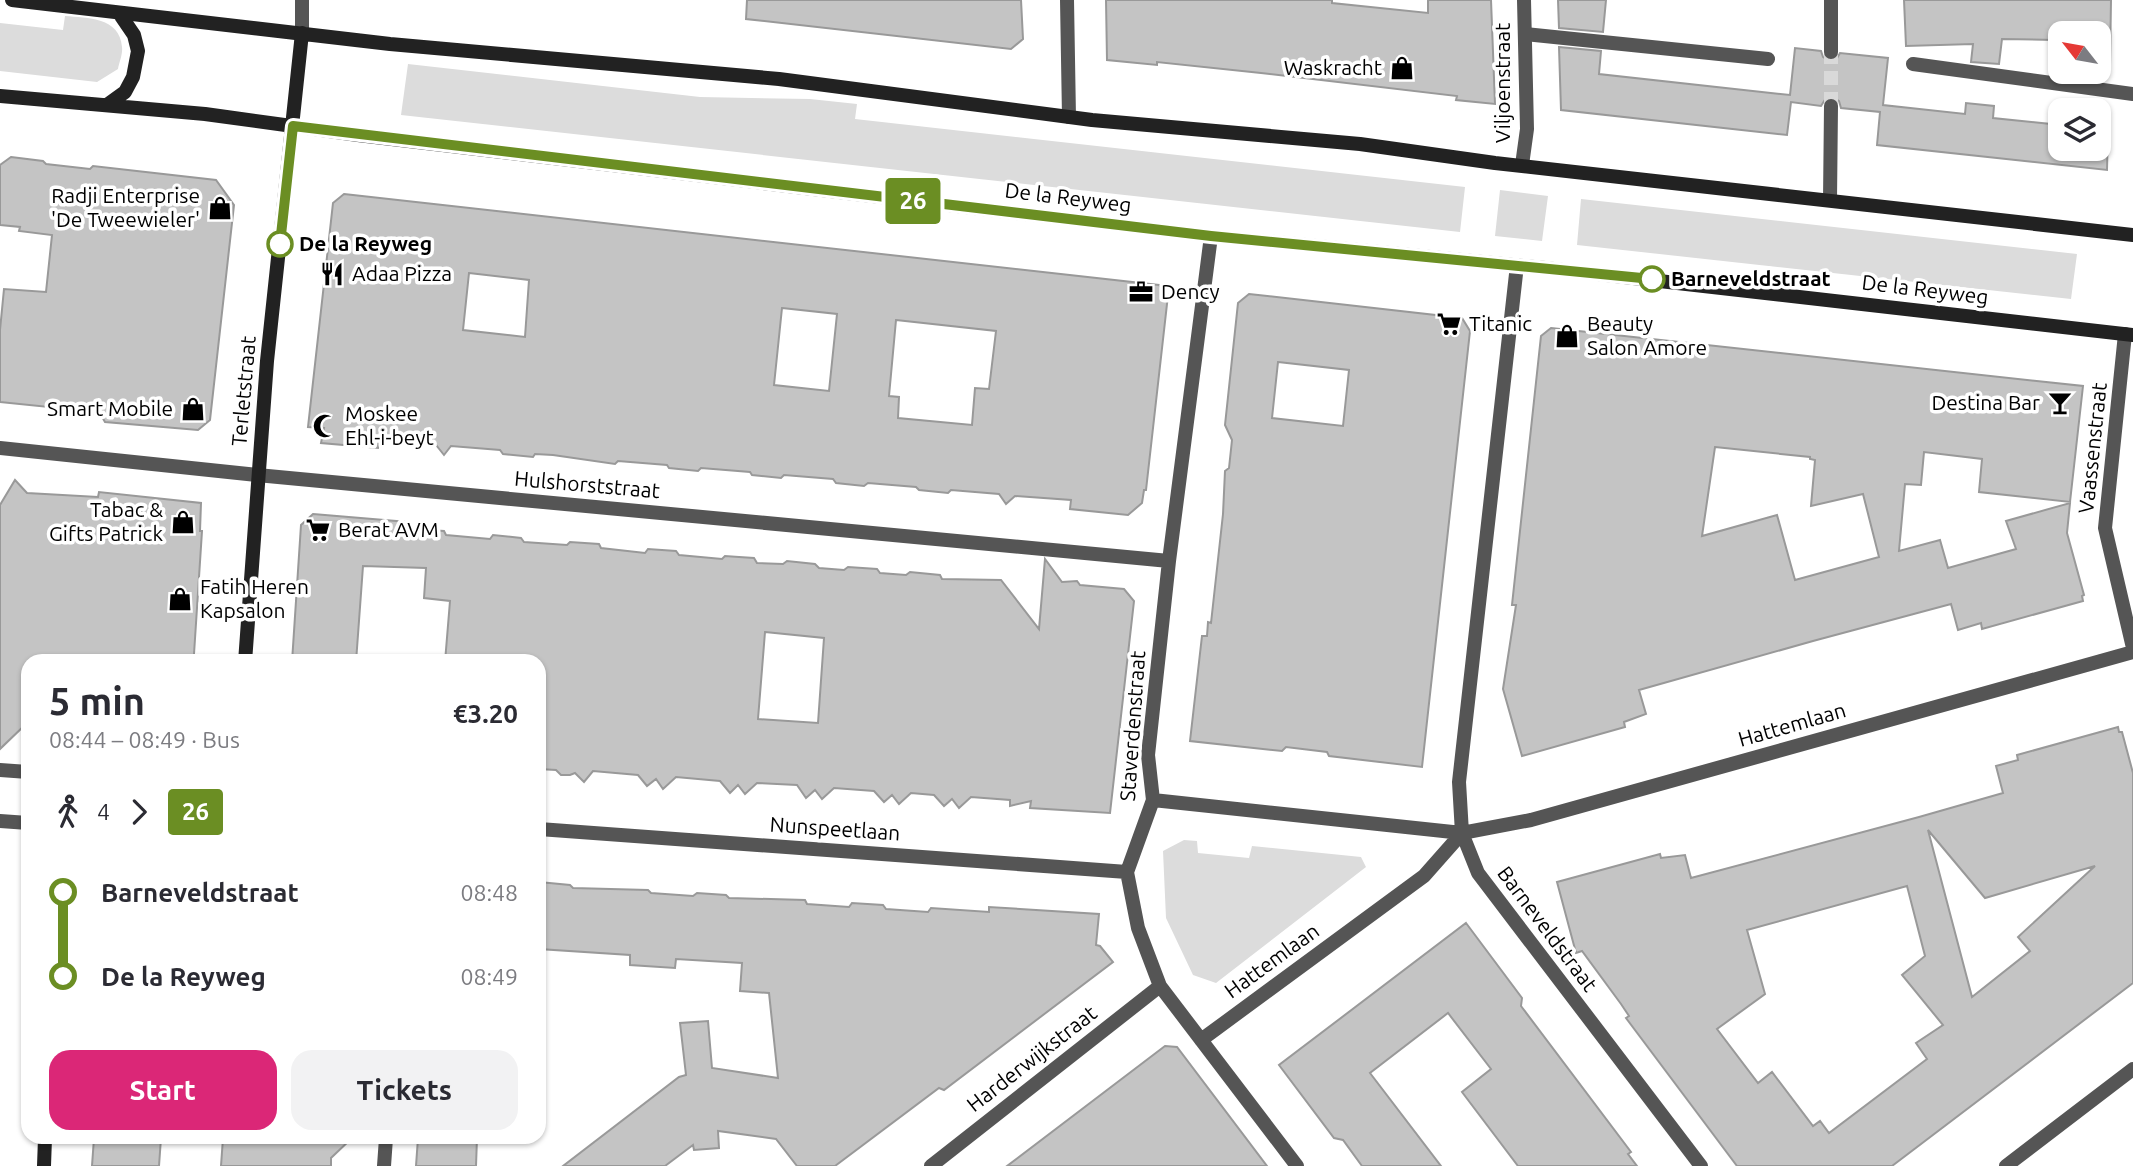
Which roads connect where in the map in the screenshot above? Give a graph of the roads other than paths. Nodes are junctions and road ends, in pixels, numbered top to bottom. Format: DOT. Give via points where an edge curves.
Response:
graph roads {
  1 [pos="12,0"];
  2 [pos="302,0"];
  3 [pos="1067,0"];
  4 [pos="1524,0"];
  5 [pos="1831,0"];
  6 [pos="119,13"];
  7 [pos="302,33"];
  8 [pos="1525,34"];
  9 [pos="1831,52"];
  10 [pos="1768,59"];
  11 [pos="1913,64"];
  12 [pos="2133,94"];
  13 [pos="0,96"];
  14 [pos="107,105"];
  15 [pos="1830,106"];
  16 [pos="1069,117"];
  17 [pos="293,126"];
  18 [pos="1522,165"];
  19 [pos="1830,200"];
  20 [pos="2133,235"];
  21 [pos="1211,236"];
  22 [pos="1517,265"];
  23 [pos="2129,334"];
  24 [pos="0,448"];
  25 [pos="257,475"];
  26 [pos="1169,561"];
  27 [pos="2133,650"];
  28 [pos="246,654"];
  29 [pos="0,770"];
  30 [pos="21,772"];
  31 [pos="1153,800"];
  32 [pos="0,821"];
  33 [pos="21,822"];
  34 [pos="546,830"];
  35 [pos="1462,833"];
  36 [pos="1127,872"];
  37 [pos="1160,986"];
  38 [pos="1201,1040"];
  39 [pos="2133,1069"];
  40 [pos="46,1144"];
  41 [pos="386,1144"];
  42 [pos="44,1166"];
  43 [pos="384,1166"];
  44 [pos="931,1166"];
  45 [pos="1297,1166"];
  46 [pos="1701,1166"];
  47 [pos="2006,1166"];
  1 -- 6 [label="street"];
  2 -- 7 [label="street"];
  3 -- 16 [label="street"];
  4 -- 8 [label="street, Viljoenstraat"];
  5 -- 9 [label="street"];
  6 -- 7 [label="street"];
  6 -- 14 [label="street" via="134,35 138,51 125,92"];
  7 -- 16 [label="street" via="779,79"];
  7 -- 17 [label="street, Terletstraat"];
  8 -- 10 [label="street"];
  8 -- 18 [label="street, Viljoenstraat" via="1527,129"];
  11 -- 12 [label="street"];
  13 -- 14 [label="street, De la Reyweg"];
  14 -- 17 [label="street, De la Reyweg"];
  15 -- 19 [label="street"];
  16 -- 18 [label="street" via="1360,144"];
  17 -- 21 [label="street, De la Reyweg"];
  17 -- 25 [label="street, Terletstraat"];
  18 -- 19 [label="street"];
  19 -- 20 [label="street"];
  21 -- 22 [label="street, De la Reyweg"];
  21 -- 26 [label="street, Staverdenstraat"];
  22 -- 23 [label="street, De la Reyweg"];
  22 -- 35 [label="street, Barneveldstraat" via="1460,782"];
  23 -- 27 [label="street, Vaassenstraat" via="2105,528"];
  24 -- 25 [label="street, Hulshorststraat"];
  25 -- 26 [label="street, Hulshorststraat"];
  25 -- 28 [label="street, Terletstraat"];
  26 -- 31 [label="street, Staverdenstraat" via="1148,755"];
  27 -- 35 [label="street, Hattemlaan" via="1531,820"];
  29 -- 30 [label="street"];
  31 -- 35 [label="street, Hattemlaan"];
  31 -- 36 [label="street, Staverdenstraat"];
  32 -- 33 [label="street"];
  34 -- 36 [label="street, Nunspeetlaan"];
  35 -- 38 [label="street, Hattemlaan" via="1424,876"];
  35 -- 46 [label="street, Barneveldstraat" via="1478,873"];
  36 -- 37 [label="street" via="1138,928"];
  37 -- 38 [label="street"];
  37 -- 44 [label="street, Harderwijkstraat"];
  38 -- 45 [label="street"];
  39 -- 47 [label="street"];
  40 -- 42 [label="street"];
  41 -- 43 [label="street"];
}
